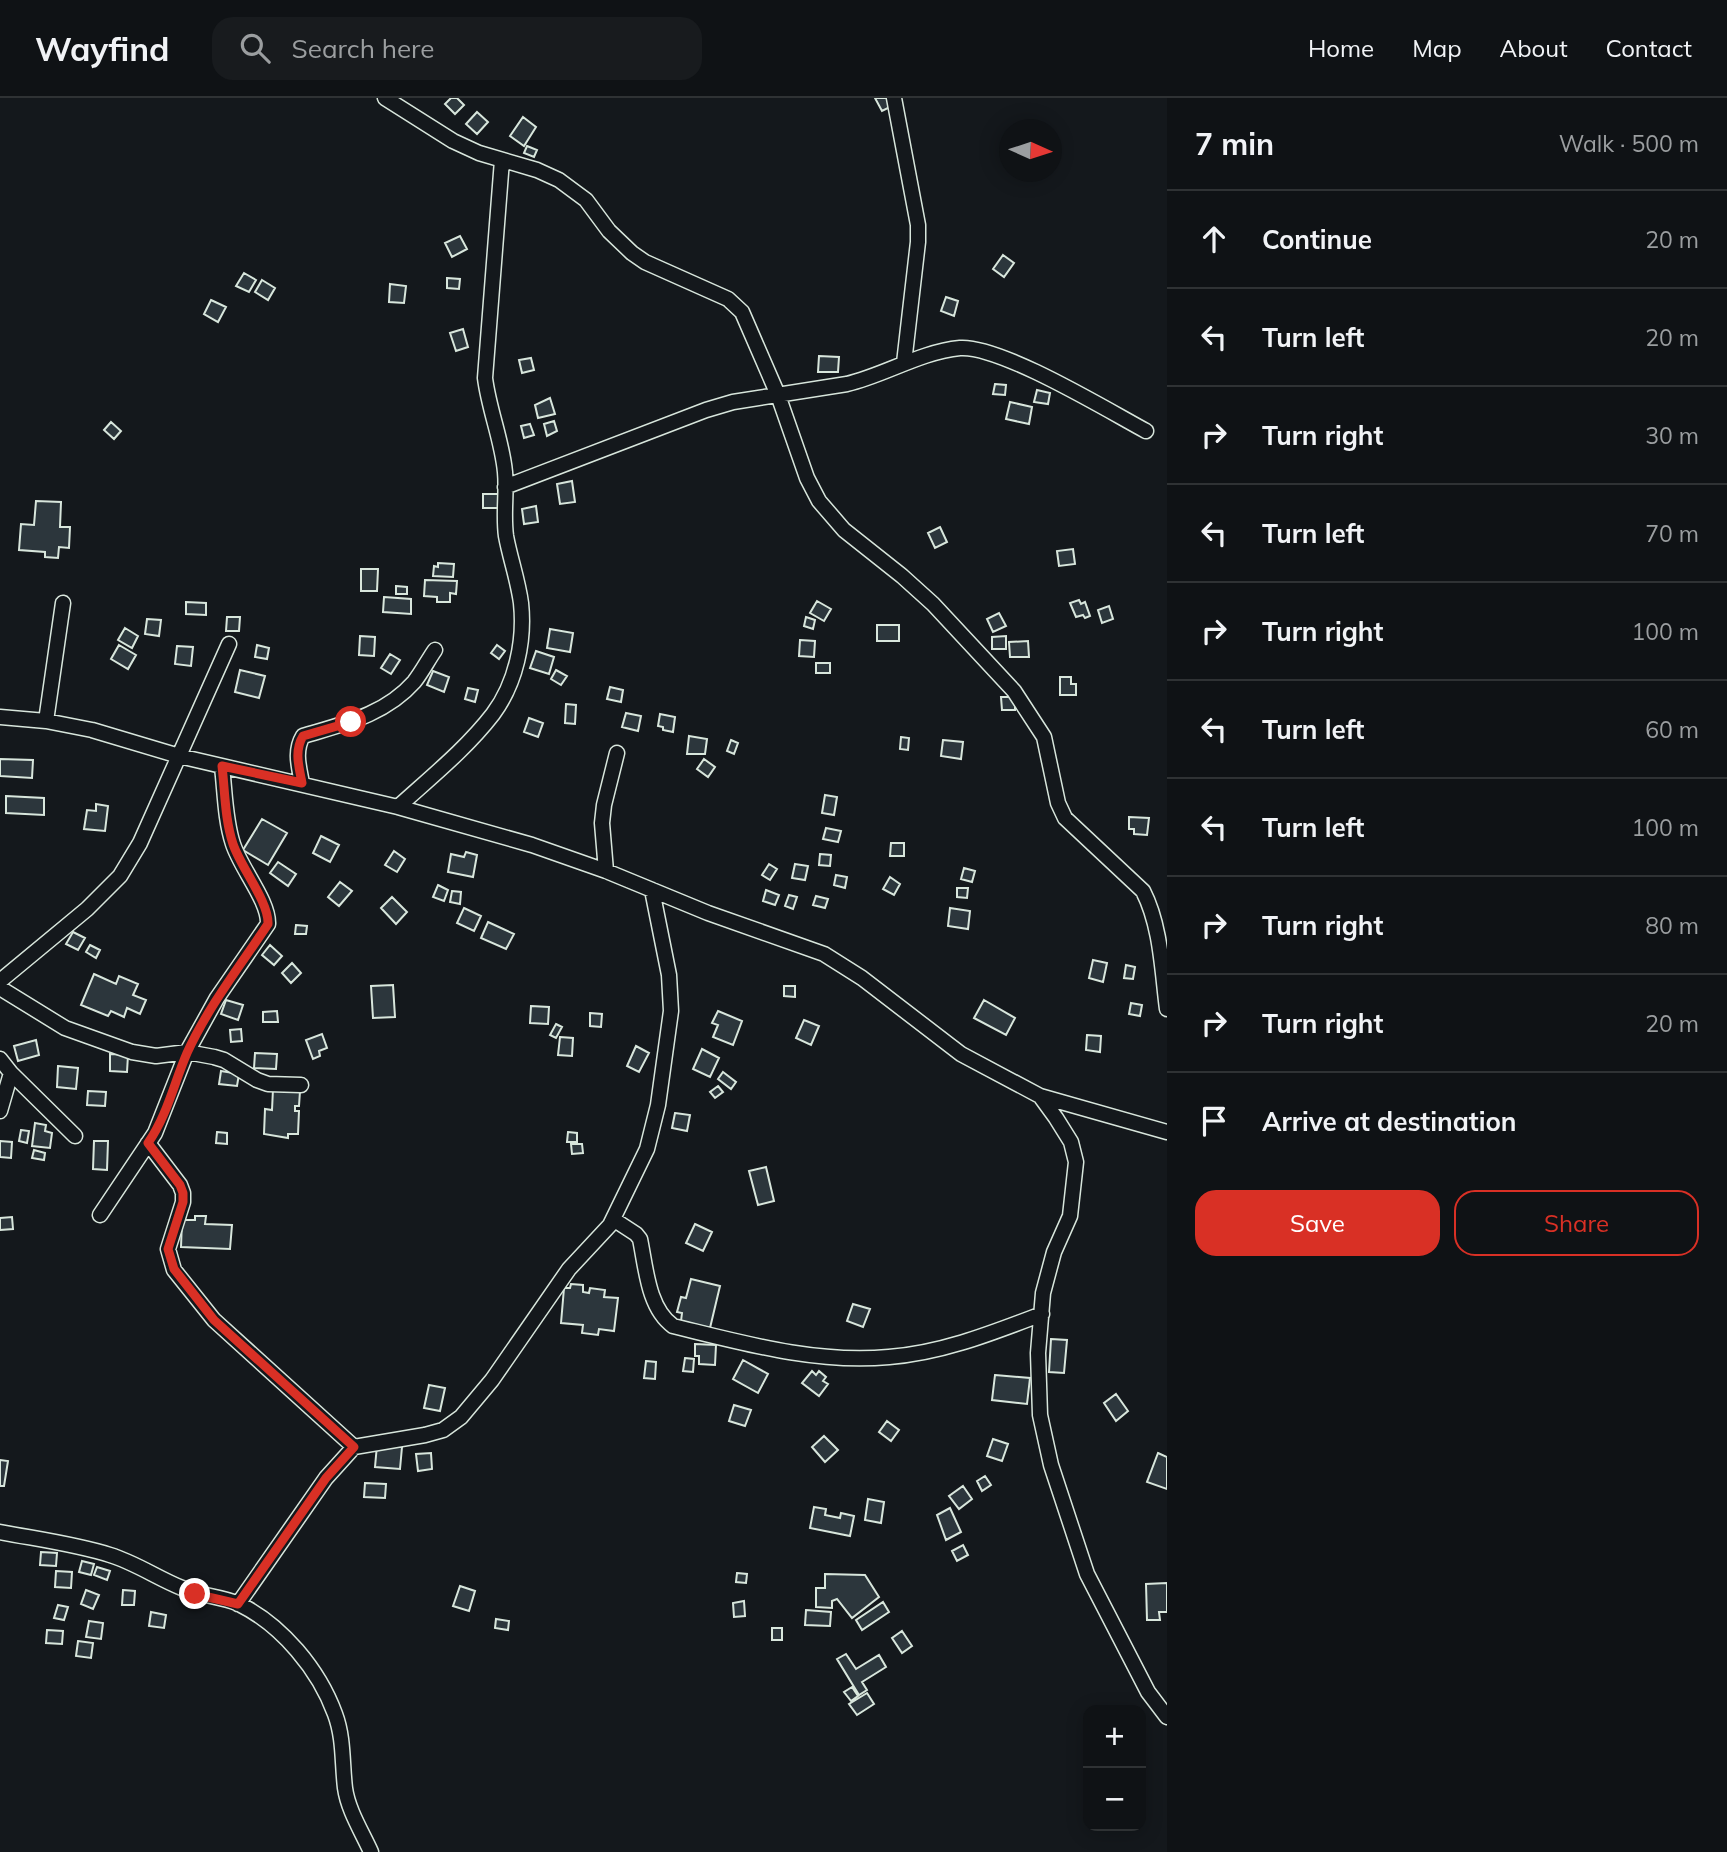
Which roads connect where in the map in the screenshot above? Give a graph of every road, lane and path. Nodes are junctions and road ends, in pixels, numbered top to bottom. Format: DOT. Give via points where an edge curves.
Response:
graph roads {
  1 [pos="386,98"];
  2 [pos="894,98"];
  3 [pos="502,160"];
  4 [pos="904,363"];
  5 [pos="778,395"];
  6 [pos="1146,431"];
  7 [pos="505,487"];
  8 [pos="63,603"];
  9 [pos="229,644"];
  10 [pos="435,650"];
  11 [pos="0,717"];
  12 [pos="46,722"];
  13 [pos="617,753"];
  14 [pos="179,756"];
  15 [pos="222,766"];
  16 [pos="302,783"];
  17 [pos="397,807"];
  18 [pos="606,871"];
  19 [pos="652,890"];
  20 [pos="0,981"];
  21 [pos="0,988"];
  22 [pos="1167,1009"];
  23 [pos="187,1052"];
  24 [pos="0,1059"];
  25 [pos="10,1073"];
  26 [pos="301,1085"];
  27 [pos="1040,1096"];
  28 [pos="0,1111"];
  29 [pos="1167,1132"];
  30 [pos="75,1136"];
  31 [pos="148,1143"];
  32 [pos="100,1215"];
  33 [pos="613,1219"];
  34 [pos="1042,1314"];
  35 [pos="354,1447"];
  36 [pos="0,1532"];
  37 [pos="238,1604"];
  38 [pos="1167,1717"];
  39 [pos="371,1852"];
  1 -- 3 [label="street" via="453,141"];
  2 -- 4 [label="street" via="918,225"];
  3 -- 5 [label="street" via="559,180 586,200 632,253 728,299 750,327"];
  3 -- 7 [label="street" via="485,378"];
  4 -- 5 [label="street" via="866,380"];
  4 -- 6 [label="street" via="958,348 985,351"];
  5 -- 7 [label="street" via="706,410"];
  5 -- 22 [label="street" via="819,501 844,530 933,604 1014,691 1044,737 1065,818 1143,891 1155,926"];
  7 -- 17 [label="street" via="506,531 521,602 516,665 493,713 457,754"];
  8 -- 12 [label="street"];
  9 -- 14 [label="street"];
  10 -- 16 [label="street" via="403,693 375,713 303,736 298,743"];
  11 -- 12 [label="street"];
  12 -- 14 [label="street" via="92,730"];
  13 -- 18 [label="street" via="603,814"];
  14 -- 15 [label="street"];
  14 -- 20 [label="street" via="140,844 120,876"];
  15 -- 16 [label="street"];
  15 -- 23 [label="street" via="232,841 266,908 268,924 217,998"];
  16 -- 17 [label="street"];
  17 -- 18 [label="street"];
  18 -- 19 [label="street"];
  19 -- 27 [label="street" via="824,954 961,1054"];
  19 -- 33 [label="street" via="669,975 671,1011 647,1149"];
  21 -- 23 [label="street" via="65,1028 93,1039 156,1056"];
  23 -- 26 [label="street" via="224,1060 268,1084"];
  23 -- 31 [label="street"];
  24 -- 25 [label="street"];
  25 -- 28 [label="street"];
  25 -- 30 [label="street"];
  27 -- 29 [label="street"];
  27 -- 34 [label="street" via="1071,1142 1076,1162 1070,1216 1054,1252"];
  31 -- 32 [label="street"];
  31 -- 35 [label="street" via="183,1193 168,1249 174,1269 214,1320"];
  33 -- 34 [label="street" via="640,1240 651,1291 666,1321 787,1352 844,1359 922,1353"];
  33 -- 35 [label="street" via="569,1269 461,1417 443,1430"];
  34 -- 38 [label="street" via="1040,1415 1077,1549 1148,1692"];
  35 -- 37 [label="street" via="326,1478"];
  36 -- 37 [label="street" via="108,1554 195,1594"];
  37 -- 39 [label="street" via="275,1628 324,1689 343,1746 348,1801"];
}
